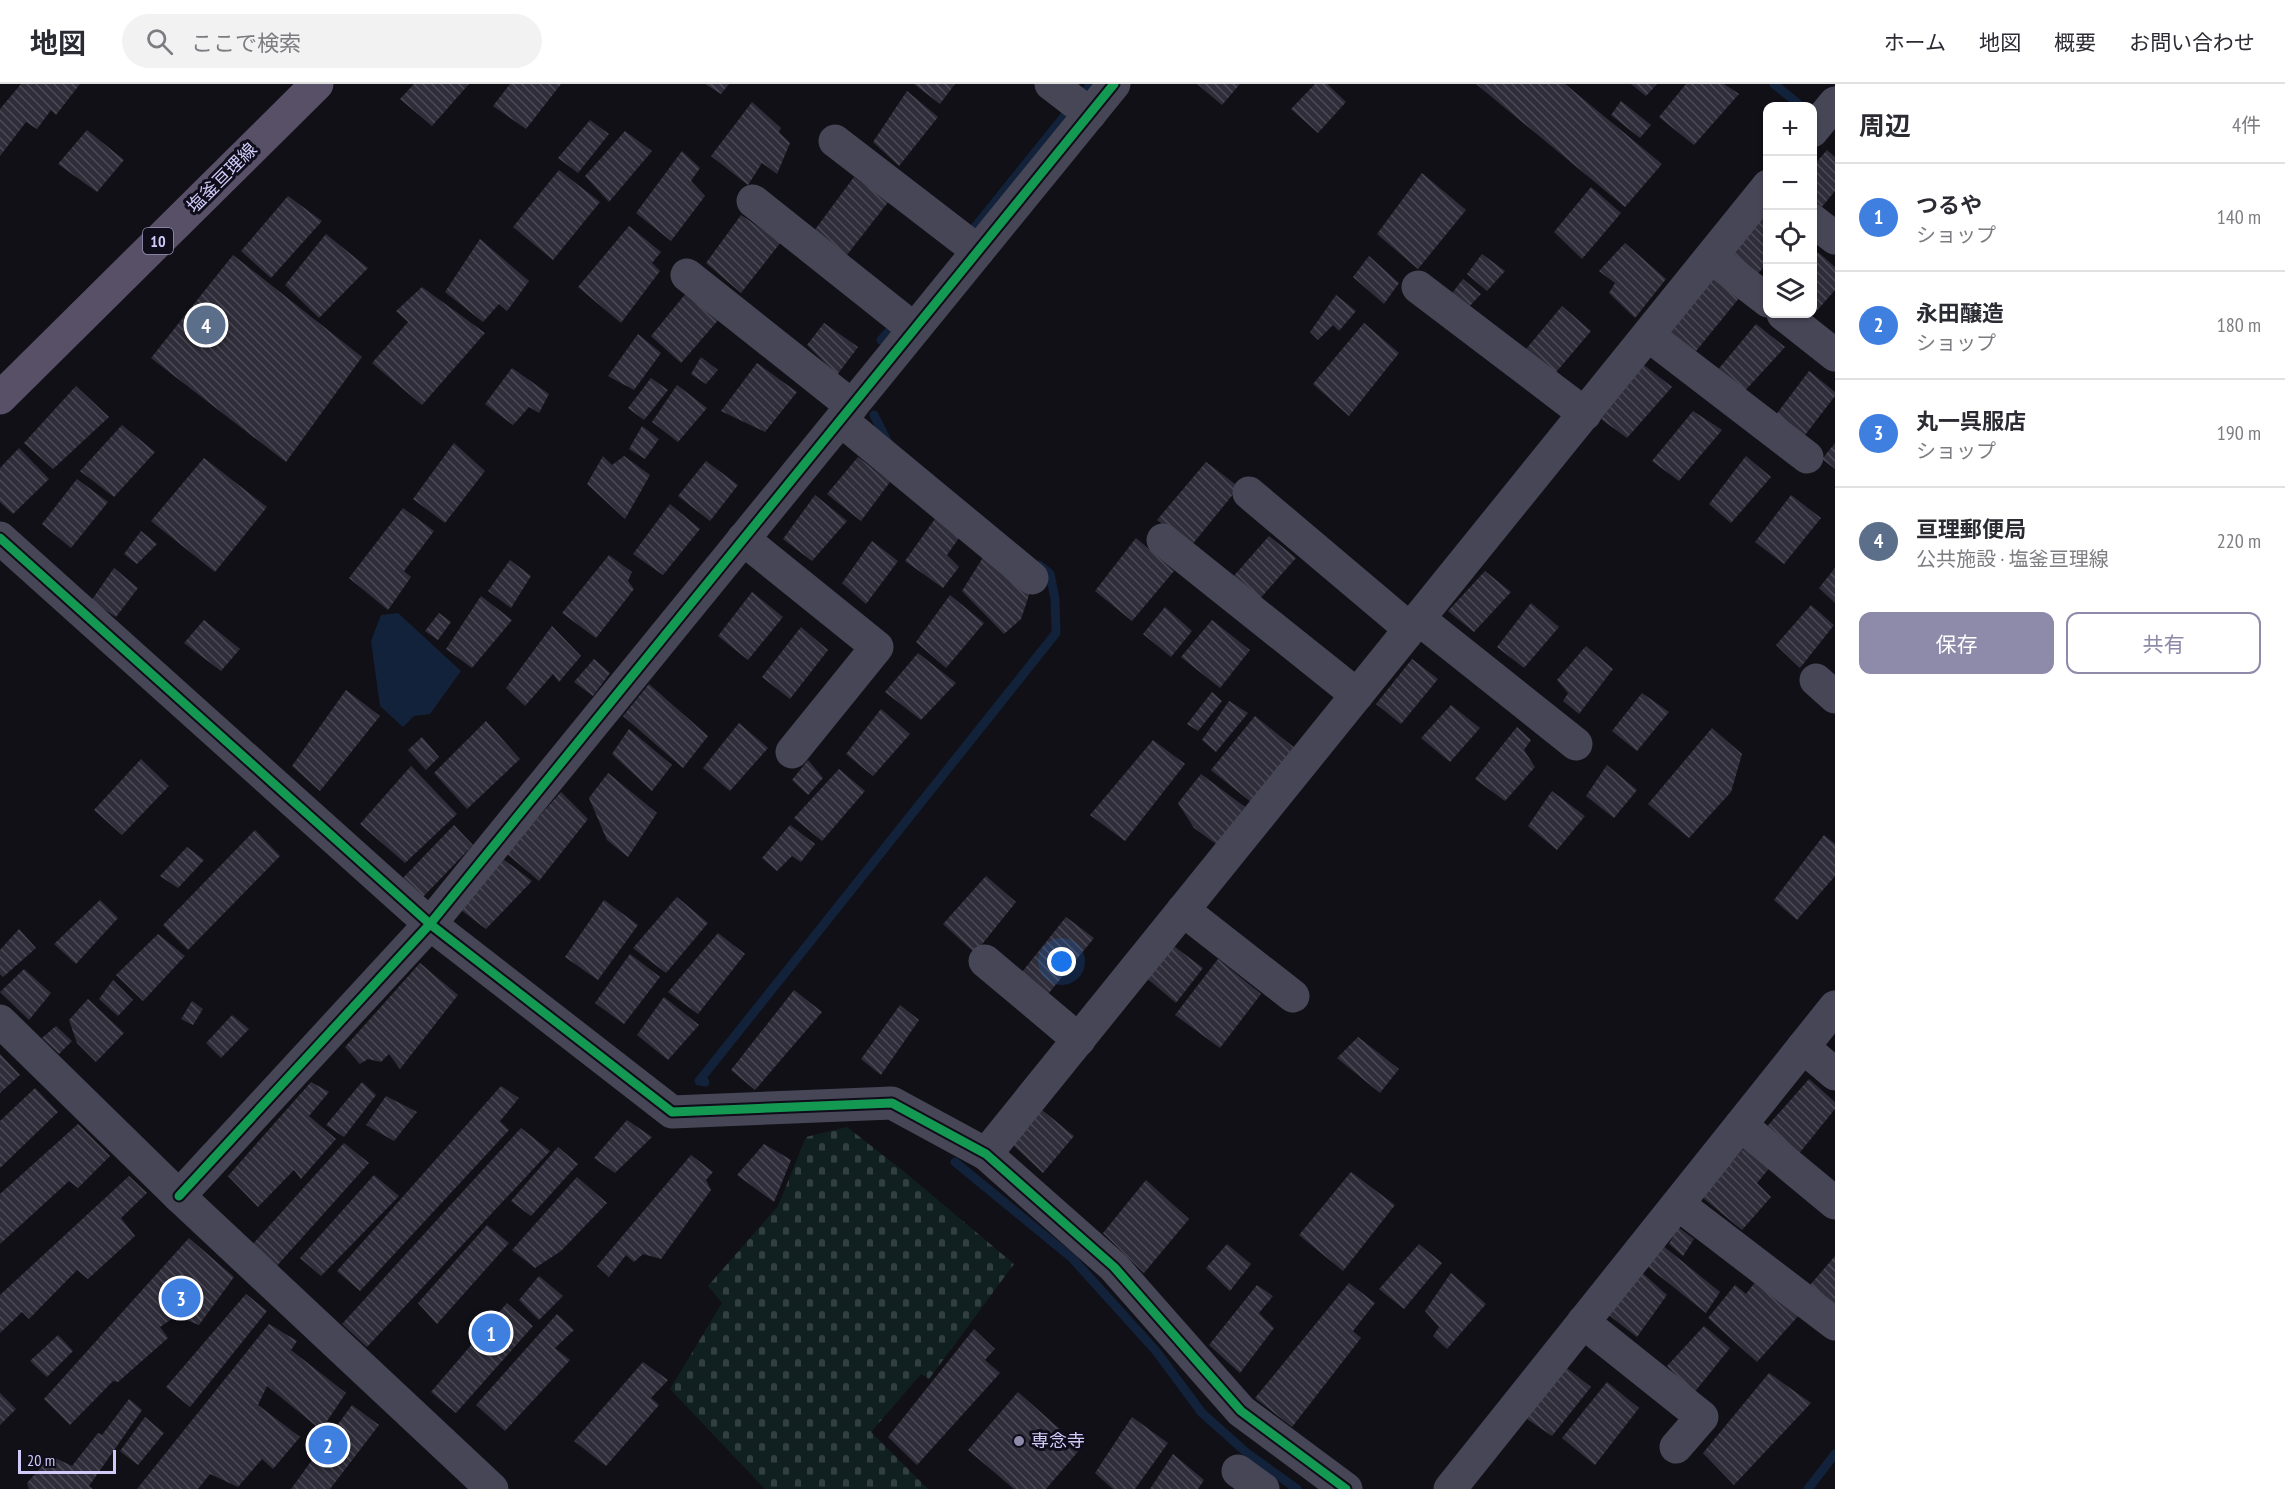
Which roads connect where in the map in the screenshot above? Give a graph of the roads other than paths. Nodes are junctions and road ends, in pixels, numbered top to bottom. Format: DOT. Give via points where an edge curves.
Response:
graph roads {
  1 [pos="317,84"];
  2 [pos="1051,84"];
  3 [pos="1114,84"];
  4 [pos="1835,103"];
  5 [pos="1090,114"];
  6 [pos="1817,125"];
  7 [pos="835,141"];
  8 [pos="1763,191"];
  9 [pos="753,201"];
  10 [pos="1817,224"];
  11 [pos="1835,238"];
  12 [pos="978,251"];
  13 [pos="1711,257"];
  14 [pos="687,275"];
  15 [pos="1418,287"];
  16 [pos="1763,299"];
  17 [pos="1788,318"];
  18 [pos="914,329"];
  19 [pos="1648,335"];
  20 [pos="1835,355"];
  21 [pos="0,398"];
  22 [pos="846,413"];
  23 [pos="1585,414"];
  24 [pos="1807,457"];
  25 [pos="1250,493"];
  26 [pos="0,538"];
  27 [pos="743,539"];
  28 [pos="1163,540"];
  29 [pos="1032,578"];
  30 [pos="1415,624"];
  31 [pos="1358,695"];
  32 [pos="1576,744"];
  33 [pos="792,752"];
  34 [pos="1183,910"];
  35 [pos="430,924"];
  36 [pos="985,961"];
  37 [pos="1293,996"];
  38 [pos="1835,1006"];
  39 [pos="0,1021"];
  40 [pos="1079,1040"];
  41 [pos="1803,1047"];
  42 [pos="1835,1074"];
  43 [pos="1741,1125"];
  44 [pos="986,1154"];
  45 [pos="179,1196"];
  46 [pos="1835,1203"];
  47 [pos="1678,1204"];
  48 [pos="1583,1323"];
  49 [pos="1835,1324"];
  50 [pos="1676,1447"];
  51 [pos="479,1485"];
  52 [pos="1346,1489"];
  53 [pos="1450,1489"];
  1 -- 21 [label="main road, 塩釜亘理線 / 10"];
  2 -- 5 [label="street"];
  3 -- 5 [label="street"];
  4 -- 6 [label="street"];
  5 -- 12 [label="street"];
  7 -- 12 [label="street"];
  8 -- 13 [label="street"];
  9 -- 18 [label="street"];
  10 -- 11 [label="street"];
  12 -- 18 [label="street"];
  13 -- 16 [label="street"];
  13 -- 19 [label="street"];
  14 -- 22 [label="street"];
  15 -- 23 [label="street"];
  17 -- 20 [label="street"];
  18 -- 22 [label="street"];
  19 -- 23 [label="street"];
  19 -- 24 [label="street"];
  22 -- 27 [label="street"];
  22 -- 29 [label="street"];
  23 -- 30 [label="street"];
  25 -- 30 [label="street"];
  26 -- 35 [label="street"];
  27 -- 33 [label="street" via="877,647"];
  27 -- 35 [label="street"];
  28 -- 31 [label="street"];
  30 -- 31 [label="street"];
  30 -- 32 [label="street"];
  31 -- 34 [label="street"];
  34 -- 37 [label="street"];
  34 -- 40 [label="street"];
  35 -- 44 [label="street" via="672,1112 892,1103"];
  35 -- 45 [label="street"];
  36 -- 40 [label="street"];
  38 -- 41 [label="street"];
  39 -- 45 [label="street"];
  40 -- 44 [label="street"];
  41 -- 42 [label="street"];
  41 -- 43 [label="street"];
  43 -- 46 [label="street"];
  43 -- 47 [label="street"];
  44 -- 52 [label="street" via="1114,1266 1241,1411"];
  45 -- 51 [label="street"];
  47 -- 48 [label="street"];
  47 -- 49 [label="street"];
  48 -- 50 [label="street" via="1702,1417"];
  48 -- 53 [label="street"];
}
